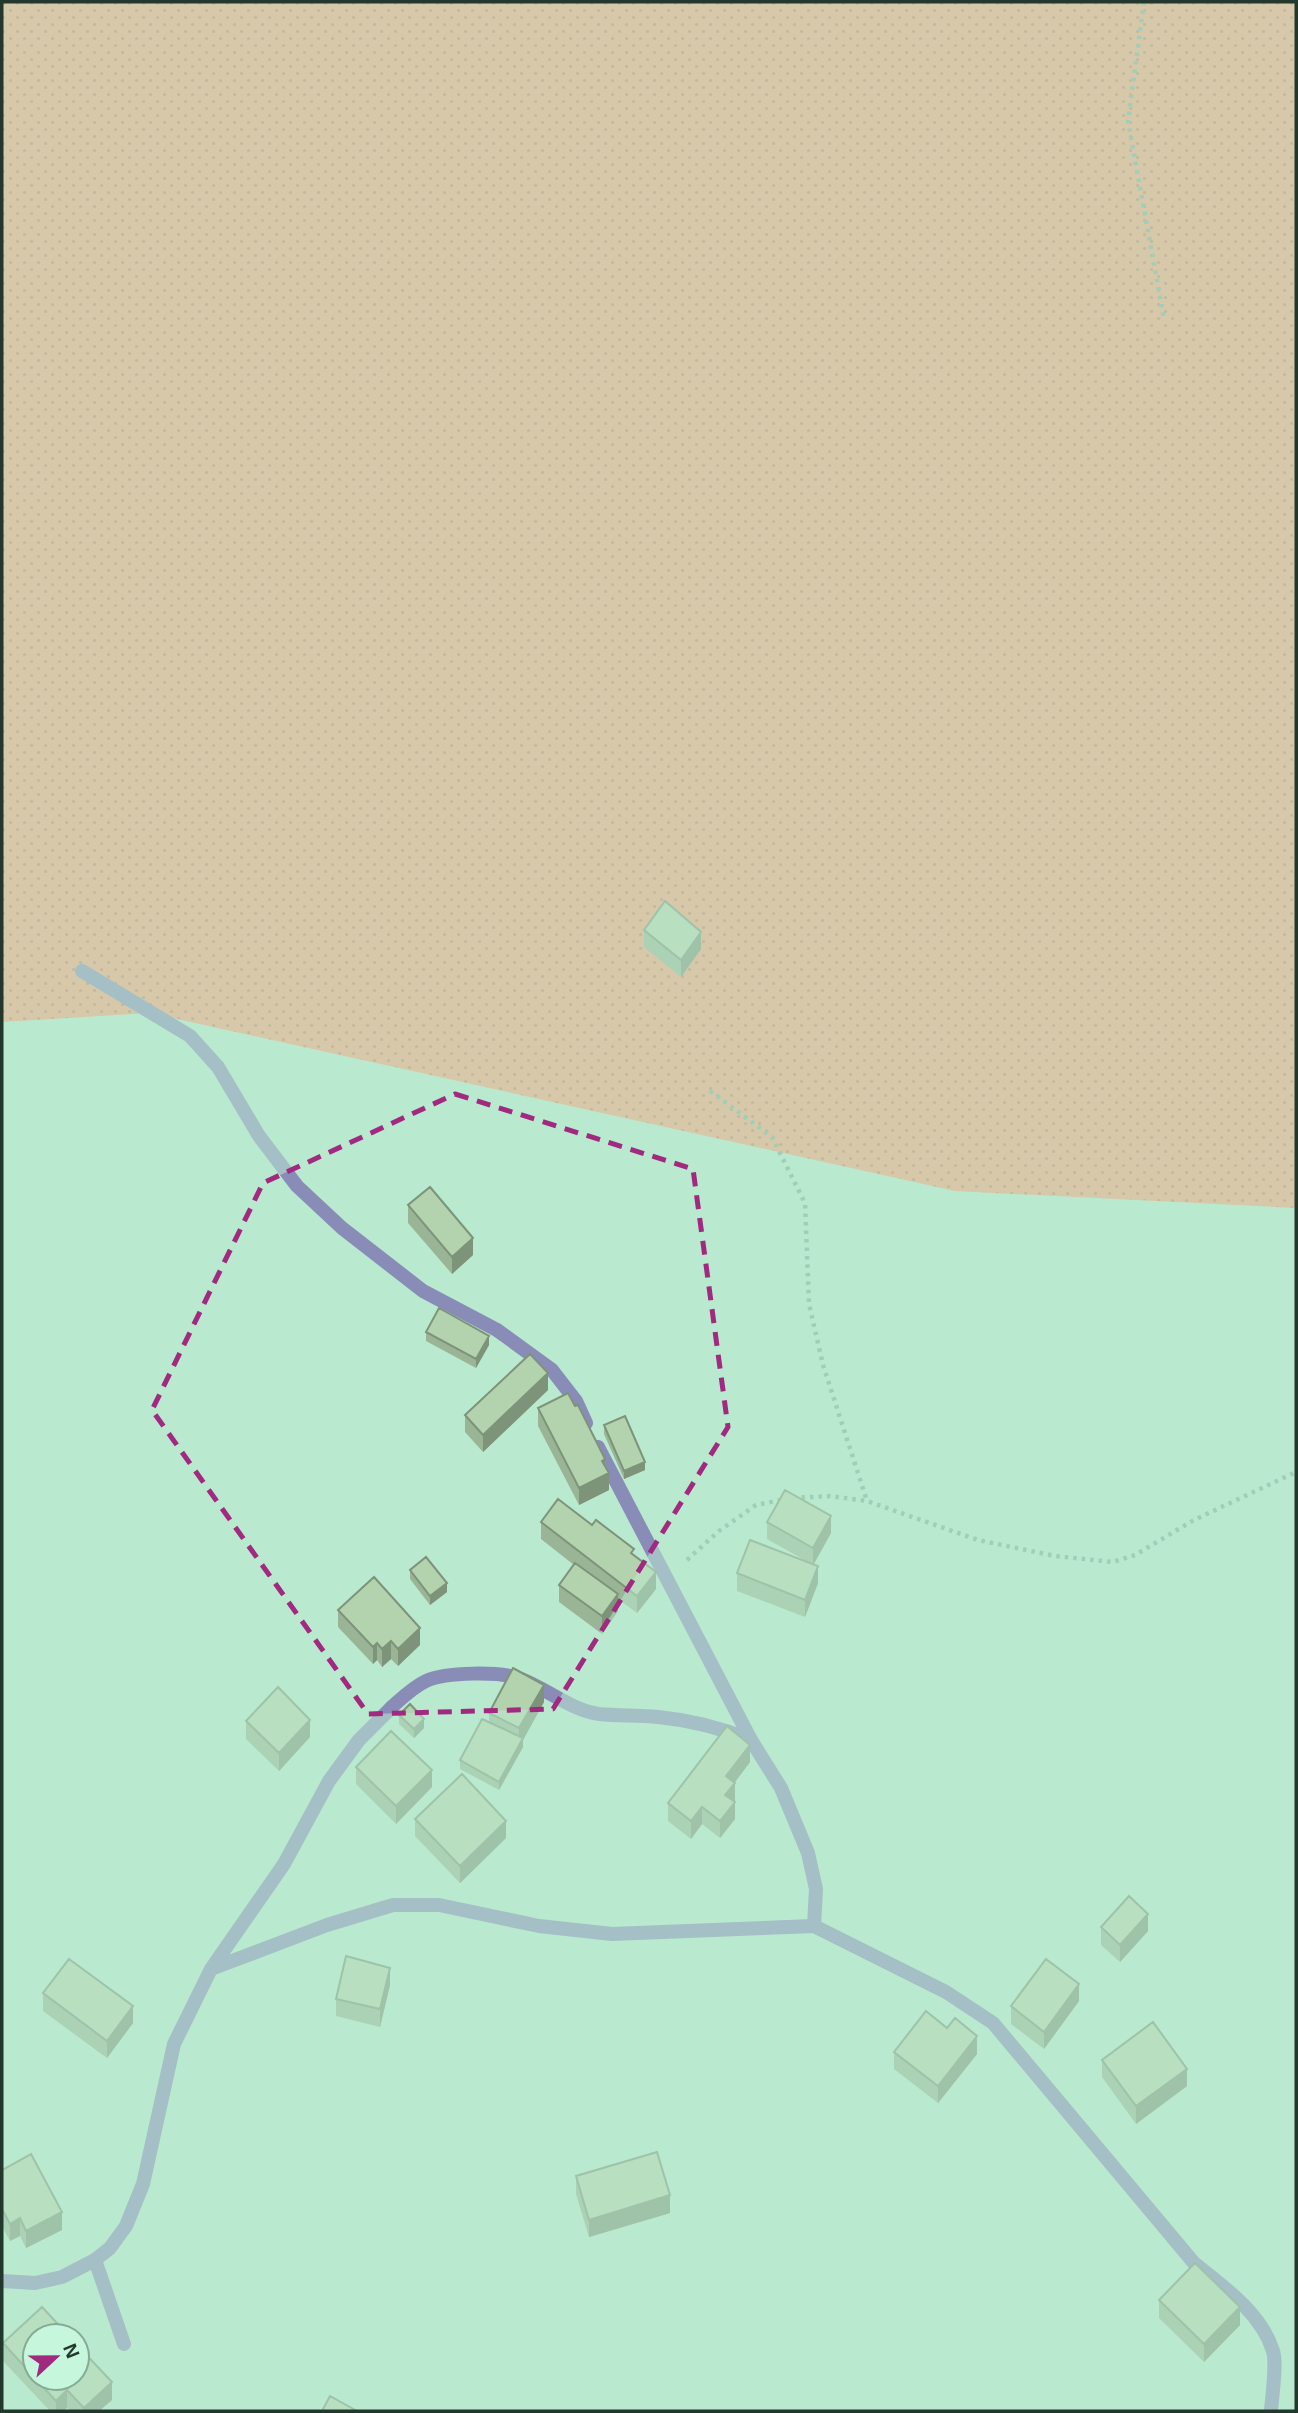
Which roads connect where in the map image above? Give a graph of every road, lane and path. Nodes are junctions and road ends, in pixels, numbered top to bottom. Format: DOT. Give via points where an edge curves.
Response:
graph roads {
  1 [pos="1144,2"];
  2 [pos="1164,319"];
  3 [pos="82,971"];
  4 [pos="710,1091"];
  5 [pos="1296,1472"];
  6 [pos="867,1501"];
  7 [pos="666,1580"];
  8 [pos="751,1740"];
  9 [pos="814,1926"];
  10 [pos="211,1969"];
  11 [pos="96,2260"];
  12 [pos="2,2281"];
  13 [pos="124,2344"];
  14 [pos="1271,2411"];
  1 -- 2 [label="path" via="1128,121"];
  3 -- 7 [label="street" via="190,1036 218,1067 258,1136 297,1186 342,1228 423,1292 497,1331 552,1370 576,1401"];
  4 -- 6 [label="path" via="772,1137 805,1203 809,1304 823,1365"];
  5 -- 6 [label="path" via="1113,1562 978,1540"];
  6 -- 7 [label="path" via="797,1497 757,1505 719,1531"];
  7 -- 8 [label="street"];
  8 -- 9 [label="street" via="781,1788 808,1853 816,1889"];
  8 -- 10 [label="street" via="699,1723 596,1714 520,1678 490,1674 427,1680 359,1740 329,1781 284,1864"];
  9 -- 10 [label="street" via="612,1934 540,1926 439,1905 393,1906 327,1925"];
  9 -- 14 [label="street" via="946,1992 993,2023 1194,2263 1257,2320 1274,2353"];
  10 -- 11 [label="street" via="174,2044 143,2184 126,2226"];
  11 -- 12 [label="street" via="62,2277 35,2283"];
  11 -- 13 [label="street"];
}
